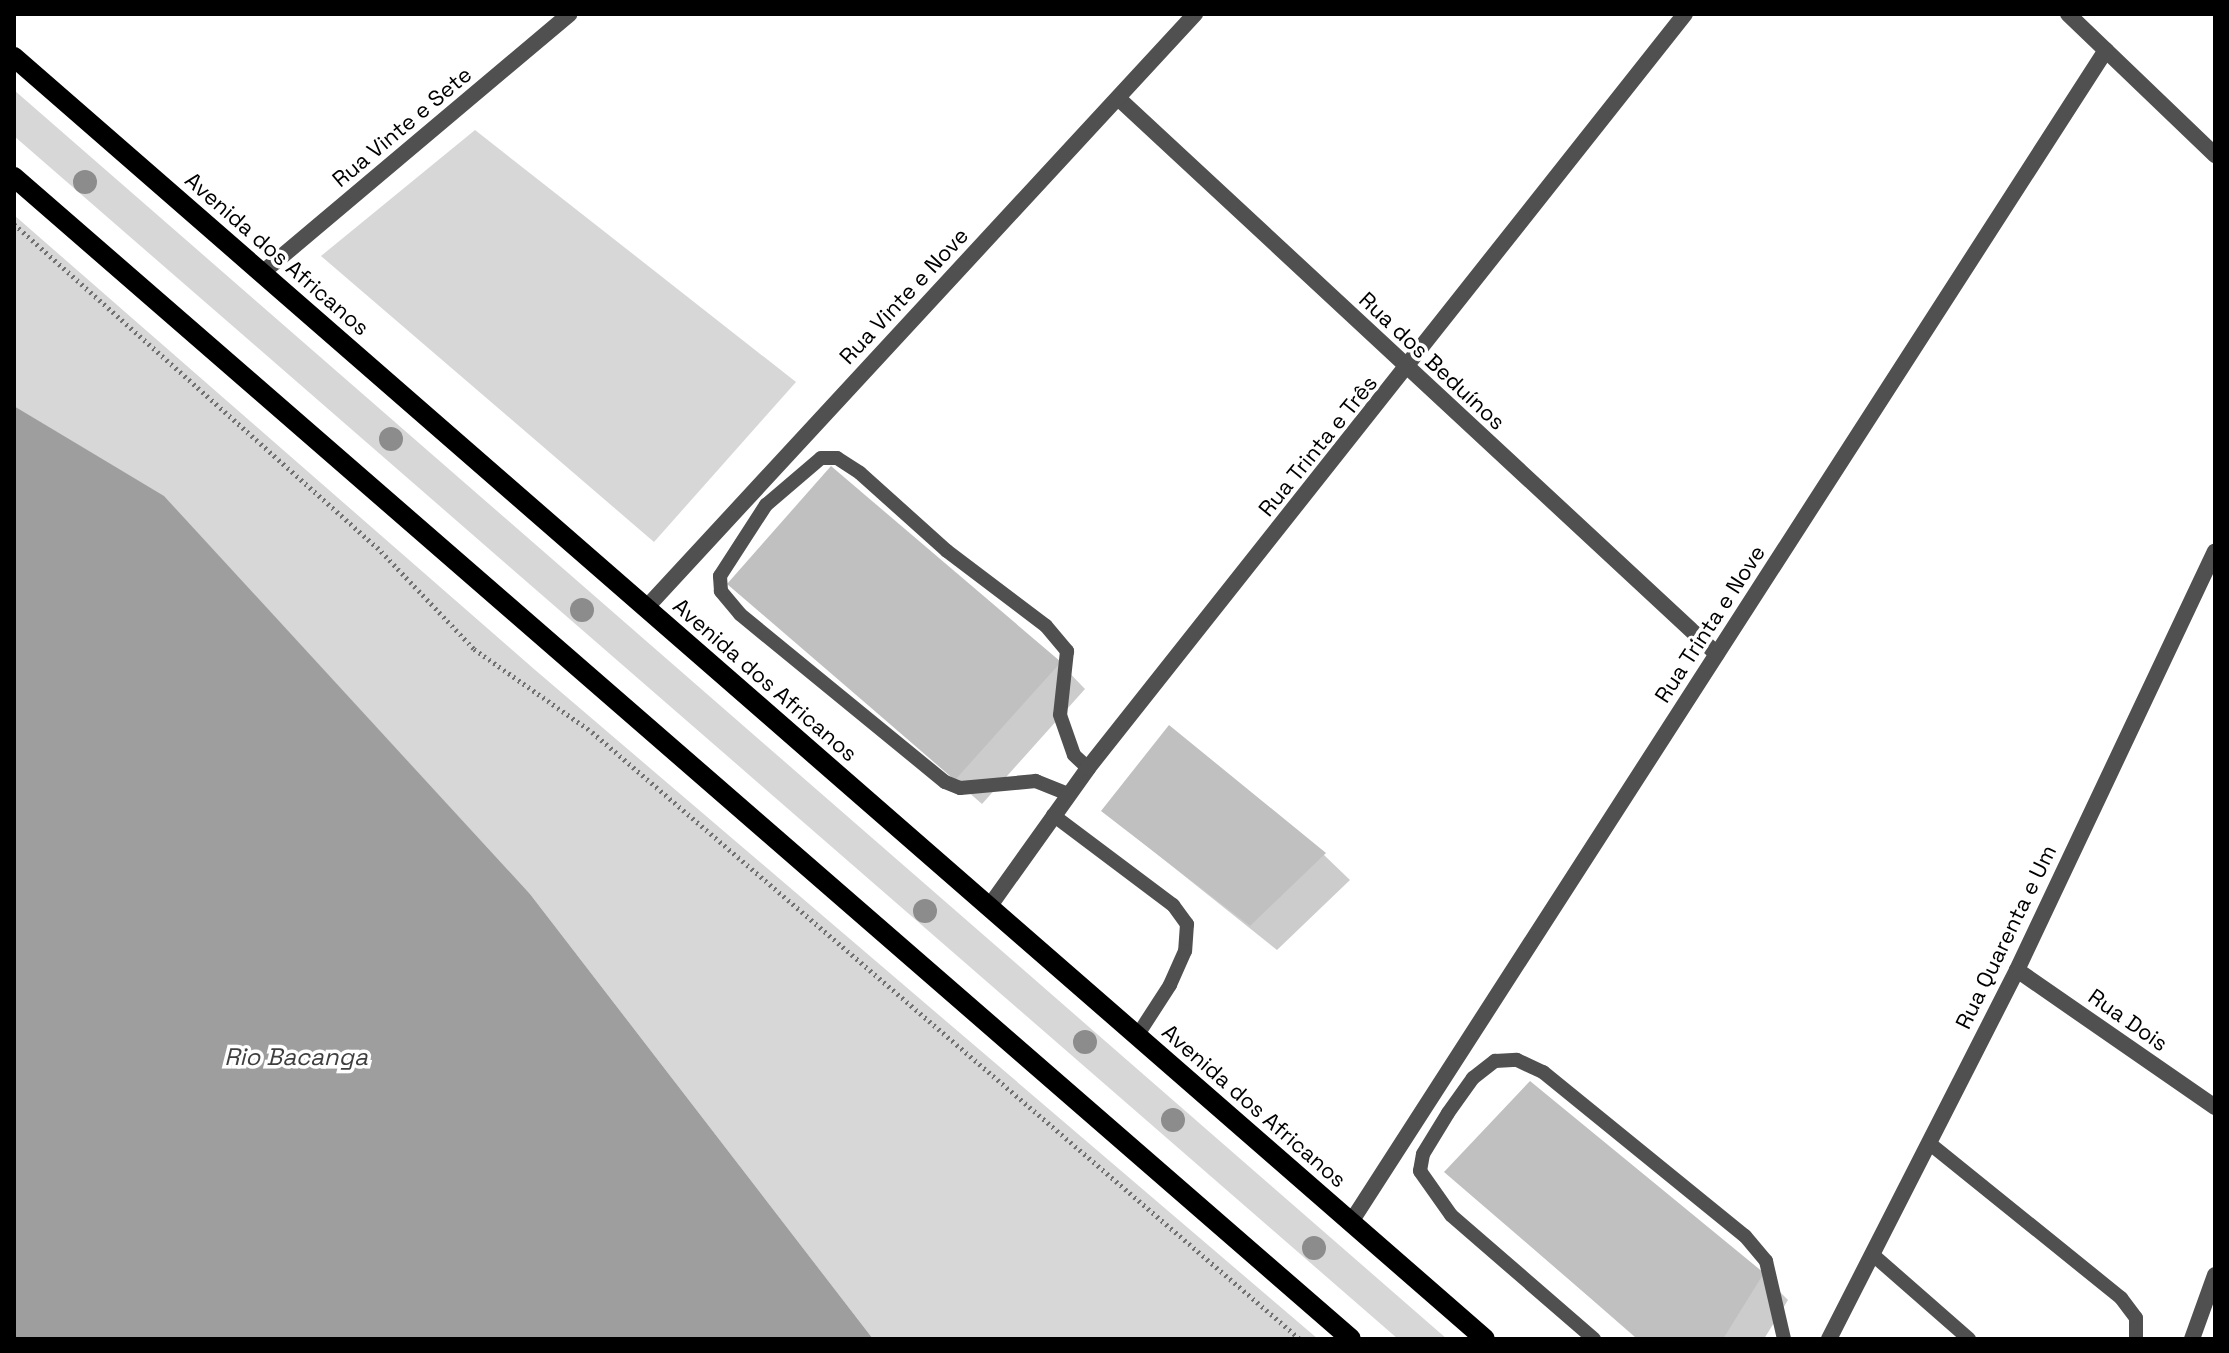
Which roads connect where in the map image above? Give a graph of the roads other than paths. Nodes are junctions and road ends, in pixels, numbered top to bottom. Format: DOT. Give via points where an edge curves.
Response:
graph roads {
  1 [pos="570,14"];
  2 [pos="1195,14"];
  3 [pos="1685,14"];
  4 [pos="2068,14"];
  5 [pos="2106,50"];
  6 [pos="14,57"];
  7 [pos="1118,98"];
  8 [pos="2215,155"];
  9 [pos="14,177"];
  10 [pos="262,273"];
  11 [pos="1408,369"];
  12 [pos="2215,551"];
  13 [pos="646,608"];
  14 [pos="1717,654"];
  15 [pos="1088,768"];
  16 [pos="1068,794"];
  17 [pos="1053,815"];
  18 [pos="989,907"];
  19 [pos="2017,970"];
  20 [pos="1137,1036"];
  21 [pos="2215,1107"];
  22 [pos="1929,1143"];
  23 [pos="1351,1222"];
  24 [pos="1872,1254"];
  25 [pos="2215,1275"];
  26 [pos="1351,1339"];
  27 [pos="1485,1339"];
  28 [pos="1594,1339"];
  29 [pos="1784,1339"];
  30 [pos="1829,1339"];
  31 [pos="1969,1339"];
  32 [pos="2136,1339"];
  33 [pos="2192,1339"];
  1 -- 10 [label="street, Rua Vinte e Sete"];
  2 -- 7 [label="street, Rua Vinte e Nove"];
  3 -- 11 [label="street, Rua Trinta e Três"];
  4 -- 5 [label="street"];
  5 -- 8 [label="street"];
  5 -- 14 [label="street, Rua Trinta e Nove"];
  6 -- 10 [label="main road, Avenida dos Africanos"];
  7 -- 11 [label="street, Rua dos Beduínos"];
  7 -- 13 [label="street, Rua Vinte e Nove"];
  9 -- 26 [label="main road"];
  10 -- 13 [label="main road, Avenida dos Africanos"];
  11 -- 14 [label="street, Rua dos Beduínos"];
  11 -- 15 [label="street, Rua Trinta e Três"];
  12 -- 19 [label="street, Rua Quarenta e Um"];
  13 -- 18 [label="main road, Avenida dos Africanos"];
  14 -- 23 [label="street, Rua Trinta e Nove"];
  15 -- 16 [label="street, Rua Trinta e Três"];
  15 -- 16 [label="lane" via="1074,755 1060,715 1067,651 1046,626 947,551 860,473 837,458 821,458 766,505 720,576 721,591 740,614 945,782 960,788 1036,781"];
  16 -- 17 [label="street, Rua Trinta e Três"];
  17 -- 18 [label="street, Rua Trinta e Três"];
  17 -- 20 [label="lane" via="1173,905 1187,924 1180,962"];
  18 -- 20 [label="main road, Avenida dos Africanos"];
  19 -- 21 [label="street, Rua Dois"];
  19 -- 22 [label="street, Rua Quarenta e Um"];
  20 -- 23 [label="main road, Avenida dos Africanos"];
  22 -- 24 [label="street, Rua Quarenta e Um"];
  22 -- 32 [label="lane" via="2121,1298 2136,1318"];
  23 -- 27 [label="main road, Avenida dos Africanos"];
  24 -- 30 [label="street, Rua Quarenta e Um"];
  24 -- 31 [label="lane"];
  25 -- 33 [label="street"];
  28 -- 29 [label="lane" via="1451,1215 1420,1171 1423,1154 1448,1113 1473,1078 1495,1061 1517,1060 1543,1072 1745,1236 1766,1261"];
}
